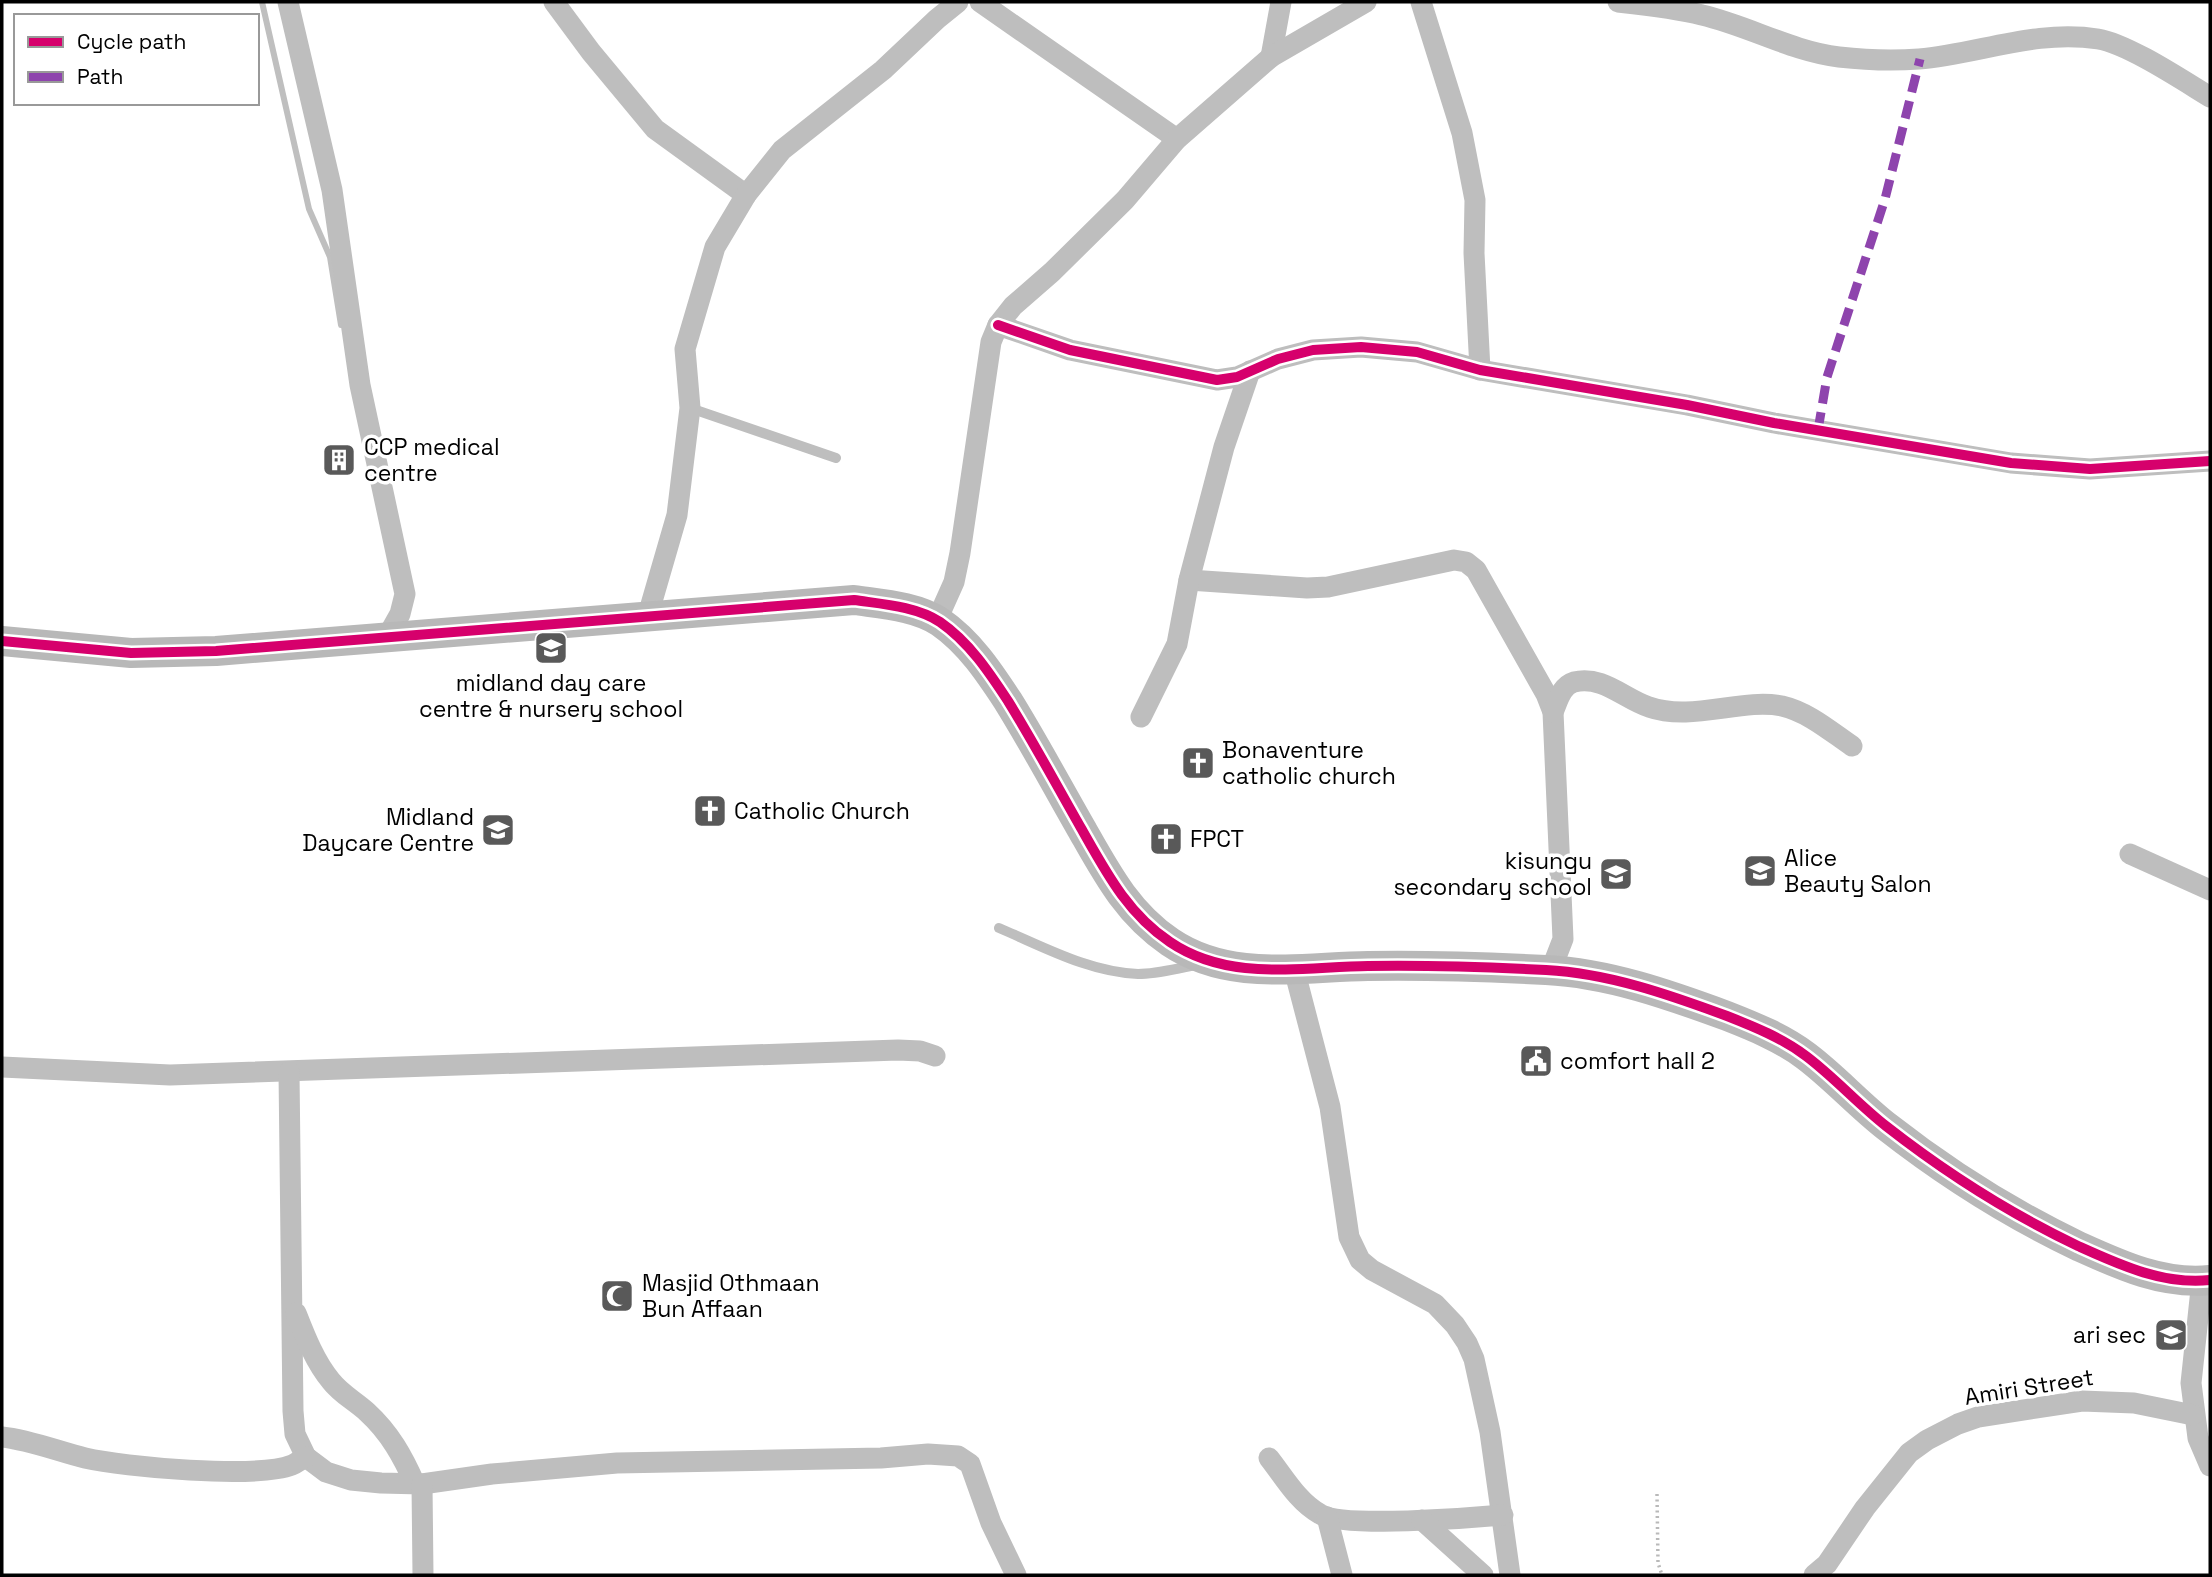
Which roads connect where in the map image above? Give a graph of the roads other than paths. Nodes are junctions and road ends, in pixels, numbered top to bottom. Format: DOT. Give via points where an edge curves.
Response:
graph roads {
  1 [pos="288,2"];
  2 [pos="554,2"];
  3 [pos="958,2"];
  4 [pos="980,2"];
  5 [pos="1281,2"];
  6 [pos="1366,2"];
  7 [pos="1421,2"];
  8 [pos="1618,2"];
  9 [pos="1271,57"];
  10 [pos="2210,97"];
  11 [pos="1177,139"];
  12 [pos="746,195"];
  13 [pos="998,326"];
  14 [pos="1480,370"];
  15 [pos="1250,371"];
  16 [pos="690,408"];
  17 [pos="836,458"];
  18 [pos="2210,461"];
  19 [pos="1189,580"];
  20 [pos="648,615"];
  21 [pos="937,620"];
  22 [pos="386,639"];
  23 [pos="2,641"];
  24 [pos="1553,712"];
  25 [pos="1141,717"];
  26 [pos="1852,746"];
  27 [pos="2130,854"];
  28 [pos="2210,890"];
  29 [pos="999,928"];
  30 [pos="1211,962"];
  31 [pos="1294,968"];
  32 [pos="1551,970"];
  33 [pos="935,1056"];
  34 [pos="2,1067"];
  35 [pos="289,1072"];
  36 [pos="2206,1280"];
  37 [pos="292,1304"];
  38 [pos="2193,1415"];
  39 [pos="2,1437"];
  40 [pos="306,1457"];
  41 [pos="1269,1458"];
  42 [pos="2210,1466"];
  43 [pos="419,1484"];
  44 [pos="1503,1515"];
  45 [pos="1328,1517"];
  46 [pos="1422,1520"];
  47 [pos="1824,1572"];
  48 [pos="423,1575"];
  49 [pos="1016,1575"];
  50 [pos="1342,1575"];
  51 [pos="1483,1575"];
  52 [pos="1510,1575"];
  1 -- 22 [label="street" via="332,190 360,385 405,594"];
  2 -- 12 [label="street" via="655,129"];
  3 -- 12 [label="street" via="883,70 782,150"];
  4 -- 11 [label="street"];
  5 -- 9 [label="street"];
  6 -- 9 [label="street"];
  7 -- 14 [label="street" via="1462,134 1475,200"];
  8 -- 10 [label="street" via="1703,15 1784,44 1878,61 1920,59 2018,41 2100,39 2136,54"];
  9 -- 11 [label="street"];
  11 -- 13 [label="street" via="1125,200 1013,306"];
  12 -- 16 [label="street" via="715,247 685,349"];
  13 -- 15 [label="street" via="1070,350 1217,380"];
  13 -- 21 [label="street" via="991,342 954,582"];
  14 -- 15 [label="street" via="1417,352 1361,347 1312,350"];
  14 -- 18 [label="street" via="2011,463 2090,469"];
  15 -- 19 [label="street" via="1224,447"];
  16 -- 17 [label="lane"];
  16 -- 20 [label="street" via="677,514"];
  19 -- 24 [label="street" via="1328,587 1454,560 1466,562 1476,570"];
  19 -- 25 [label="street" via="1177,644"];
  20 -- 21 [label="street" via="854,600 900,607"];
  20 -- 22 [label="street"];
  21 -- 30 [label="street" via="986,667 1117,892 1172,944"];
  22 -- 23 [label="street" via="131,653"];
  24 -- 26 [label="street" via="1565,687 1575,682 1602,684 1648,707 1670,711 1780,706 1800,712"];
  24 -- 32 [label="street" via="1563,939"];
  27 -- 28 [label="street"];
  29 -- 30 [label="lane" via="1086,965 1116,972 1140,974"];
  30 -- 31 [label="street" via="1246,970"];
  31 -- 32 [label="street"];
  31 -- 44 [label="street" via="1330,1107 1349,1237 1360,1260 1434,1304 1467,1343 1490,1432"];
  32 -- 36 [label="street" via="1604,978 1673,997 1772,1034 1807,1057 1883,1124 1953,1176 2028,1222 2155,1277"];
  33 -- 35 [label="street" via="898,1050"];
  34 -- 35 [label="street" via="170,1075"];
  35 -- 37 [label="street"];
  36 -- 38 [label="street" via="2191,1383"];
  37 -- 40 [label="street" via="295,1434"];
  37 -- 43 [label="street" via="329,1379 386,1432"];
  38 -- 42 [label="street"];
  38 -- 47 [label="street, Amiri Street" via="2134,1403 2082,1401 1958,1424 1909,1453 1865,1508"];
  39 -- 40 [label="street" via="86,1458 152,1466 261,1470 291,1465"];
  40 -- 43 [label="street" via="326,1472 351,1480"];
  41 -- 45 [label="street" via="1300,1497"];
  43 -- 48 [label="street"];
  43 -- 49 [label="street" via="617,1463 958,1456 970,1464 990,1523"];
  44 -- 46 [label="street"];
  44 -- 52 [label="street"];
  45 -- 46 [label="street"];
  45 -- 50 [label="street"];
  46 -- 51 [label="street"];
}
